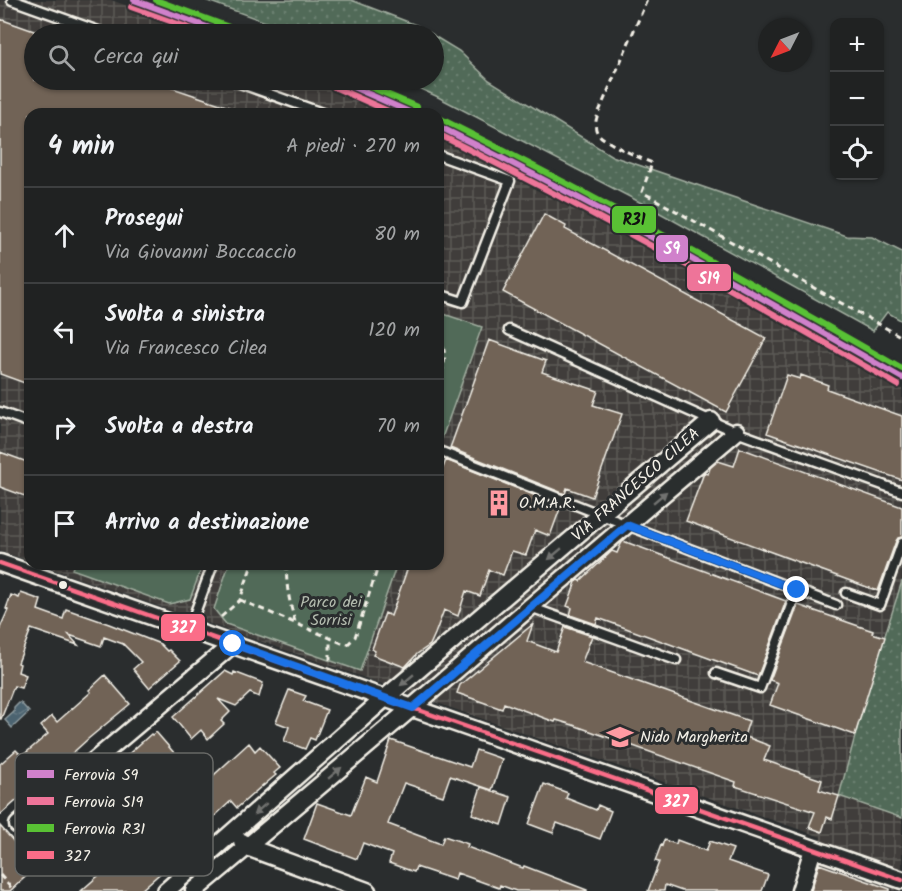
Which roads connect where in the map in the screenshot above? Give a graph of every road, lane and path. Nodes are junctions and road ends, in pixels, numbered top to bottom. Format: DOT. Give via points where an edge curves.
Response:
graph roads {
  1 [pos="12,0"];
  2 [pos="647,0"];
  3 [pos="79,24"];
  4 [pos="258,90"];
  5 [pos="308,108"];
  6 [pos="444,157"];
  7 [pos="444,296"];
  8 [pos="508,330"];
  9 [pos="902,338"];
  10 [pos="444,348"];
  11 [pos="444,365"];
  12 [pos="0,412"];
  13 [pos="24,421"];
  14 [pos="711,421"];
  15 [pos="736,432"];
  16 [pos="444,453"];
  17 [pos="902,492"];
  18 [pos="602,514"];
  19 [pos="627,525"];
  20 [pos="902,543"];
  21 [pos="2,569"];
  22 [pos="211,570"];
  23 [pos="250,570"];
  24 [pos="286,570"];
  25 [pos="377,570"];
  26 [pos="797,590"];
  27 [pos="846,593"];
  28 [pos="240,600"];
  29 [pos="836,604"];
  30 [pos="529,607"];
  31 [pos="220,617"];
  32 [pos="295,622"];
  33 [pos="189,629"];
  34 [pos="330,638"];
  35 [pos="233,644"];
  36 [pos="330,660"];
  37 [pos="676,660"];
  38 [pos="716,673"];
  39 [pos="386,698"];
  40 [pos="413,708"];
  41 [pos="104,753"];
  42 [pos="233,832"];
  43 [pos="247,847"];
  44 [pos="813,849"];
  45 [pos="213,850"];
  46 [pos="0,875"];
  47 [pos="213,875"];
  48 [pos="183,876"];
  49 [pos="212,876"];
  50 [pos="902,880"];
  51 [pos="14,891"];
  52 [pos="166,891"];
  53 [pos="194,891"];
  54 [pos="367,891"];
  55 [pos="800,891"];
  1 -- 3 [label="lane"];
  2 -- 9 [label="path" via="595,121 599,135 652,163 642,192"];
  4 -- 5 [label="lane"];
  6 -- 7 [label="lane" via="510,181 463,302"];
  8 -- 14 [label="lane"];
  10 -- 11 [label="path"];
  12 -- 13 [label="lane"];
  14 -- 15 [label="lane, VIA FRANCESCO CILEA"];
  14 -- 18 [label="street, VIA FRANCESCO CILEA"];
  15 -- 17 [label="lane"];
  19 -- 15 [label="street, VIA FRANCESCO CILEA, one-way"];
  16 -- 18 [label="lane"];
  18 -- 19 [label="lane"];
  18 -- 39 [label="street, VIA FRANCESCO CILEA, one-way"];
  19 -- 26 [label="lane"];
  19 -- 30 [label="street, VIA FRANCESCO CILEA"];
  20 -- 27 [label="lane" via="880,605"];
  21 -- 33 [label="street"];
  22 -- 33 [label="lane"];
  23 -- 28 [label="path"];
  24 -- 32 [label="path"];
  25 -- 34 [label="path" via="355,637 348,644"];
  26 -- 29 [label="lane"];
  26 -- 38 [label="lane" via="760,688"];
  28 -- 31 [label="path"];
  28 -- 32 [label="path"];
  30 -- 37 [label="lane"];
  30 -- 40 [label="street, VIA FRANCESCO CILEA"];
  32 -- 34 [label="path"];
  33 -- 35 [label="street"];
  34 -- 36 [label="path"];
  35 -- 39 [label="street"];
  35 -- 41 [label="street"];
  39 -- 40 [label="street"];
  39 -- 42 [label="street, VIA FRANCESCO CILEA, one-way"];
  43 -- 40 [label="street, VIA FRANCESCO CILEA, one-way"];
  40 -- 44 [label="street"];
  42 -- 43 [label="street"];
  42 -- 45 [label="street, VIA FRANCESCO CILEA"];
  43 -- 47 [label="street, VIA FRANCESCO CILEA"];
  43 -- 54 [label="street"];
  44 -- 50 [label="street"];
  44 -- 55 [label="street"];
  46 -- 51 [label="path"];
  48 -- 52 [label="street, VIA FRANCESCO CILEA"];
  49 -- 53 [label="street, VIA FRANCESCO CILEA"];
}
